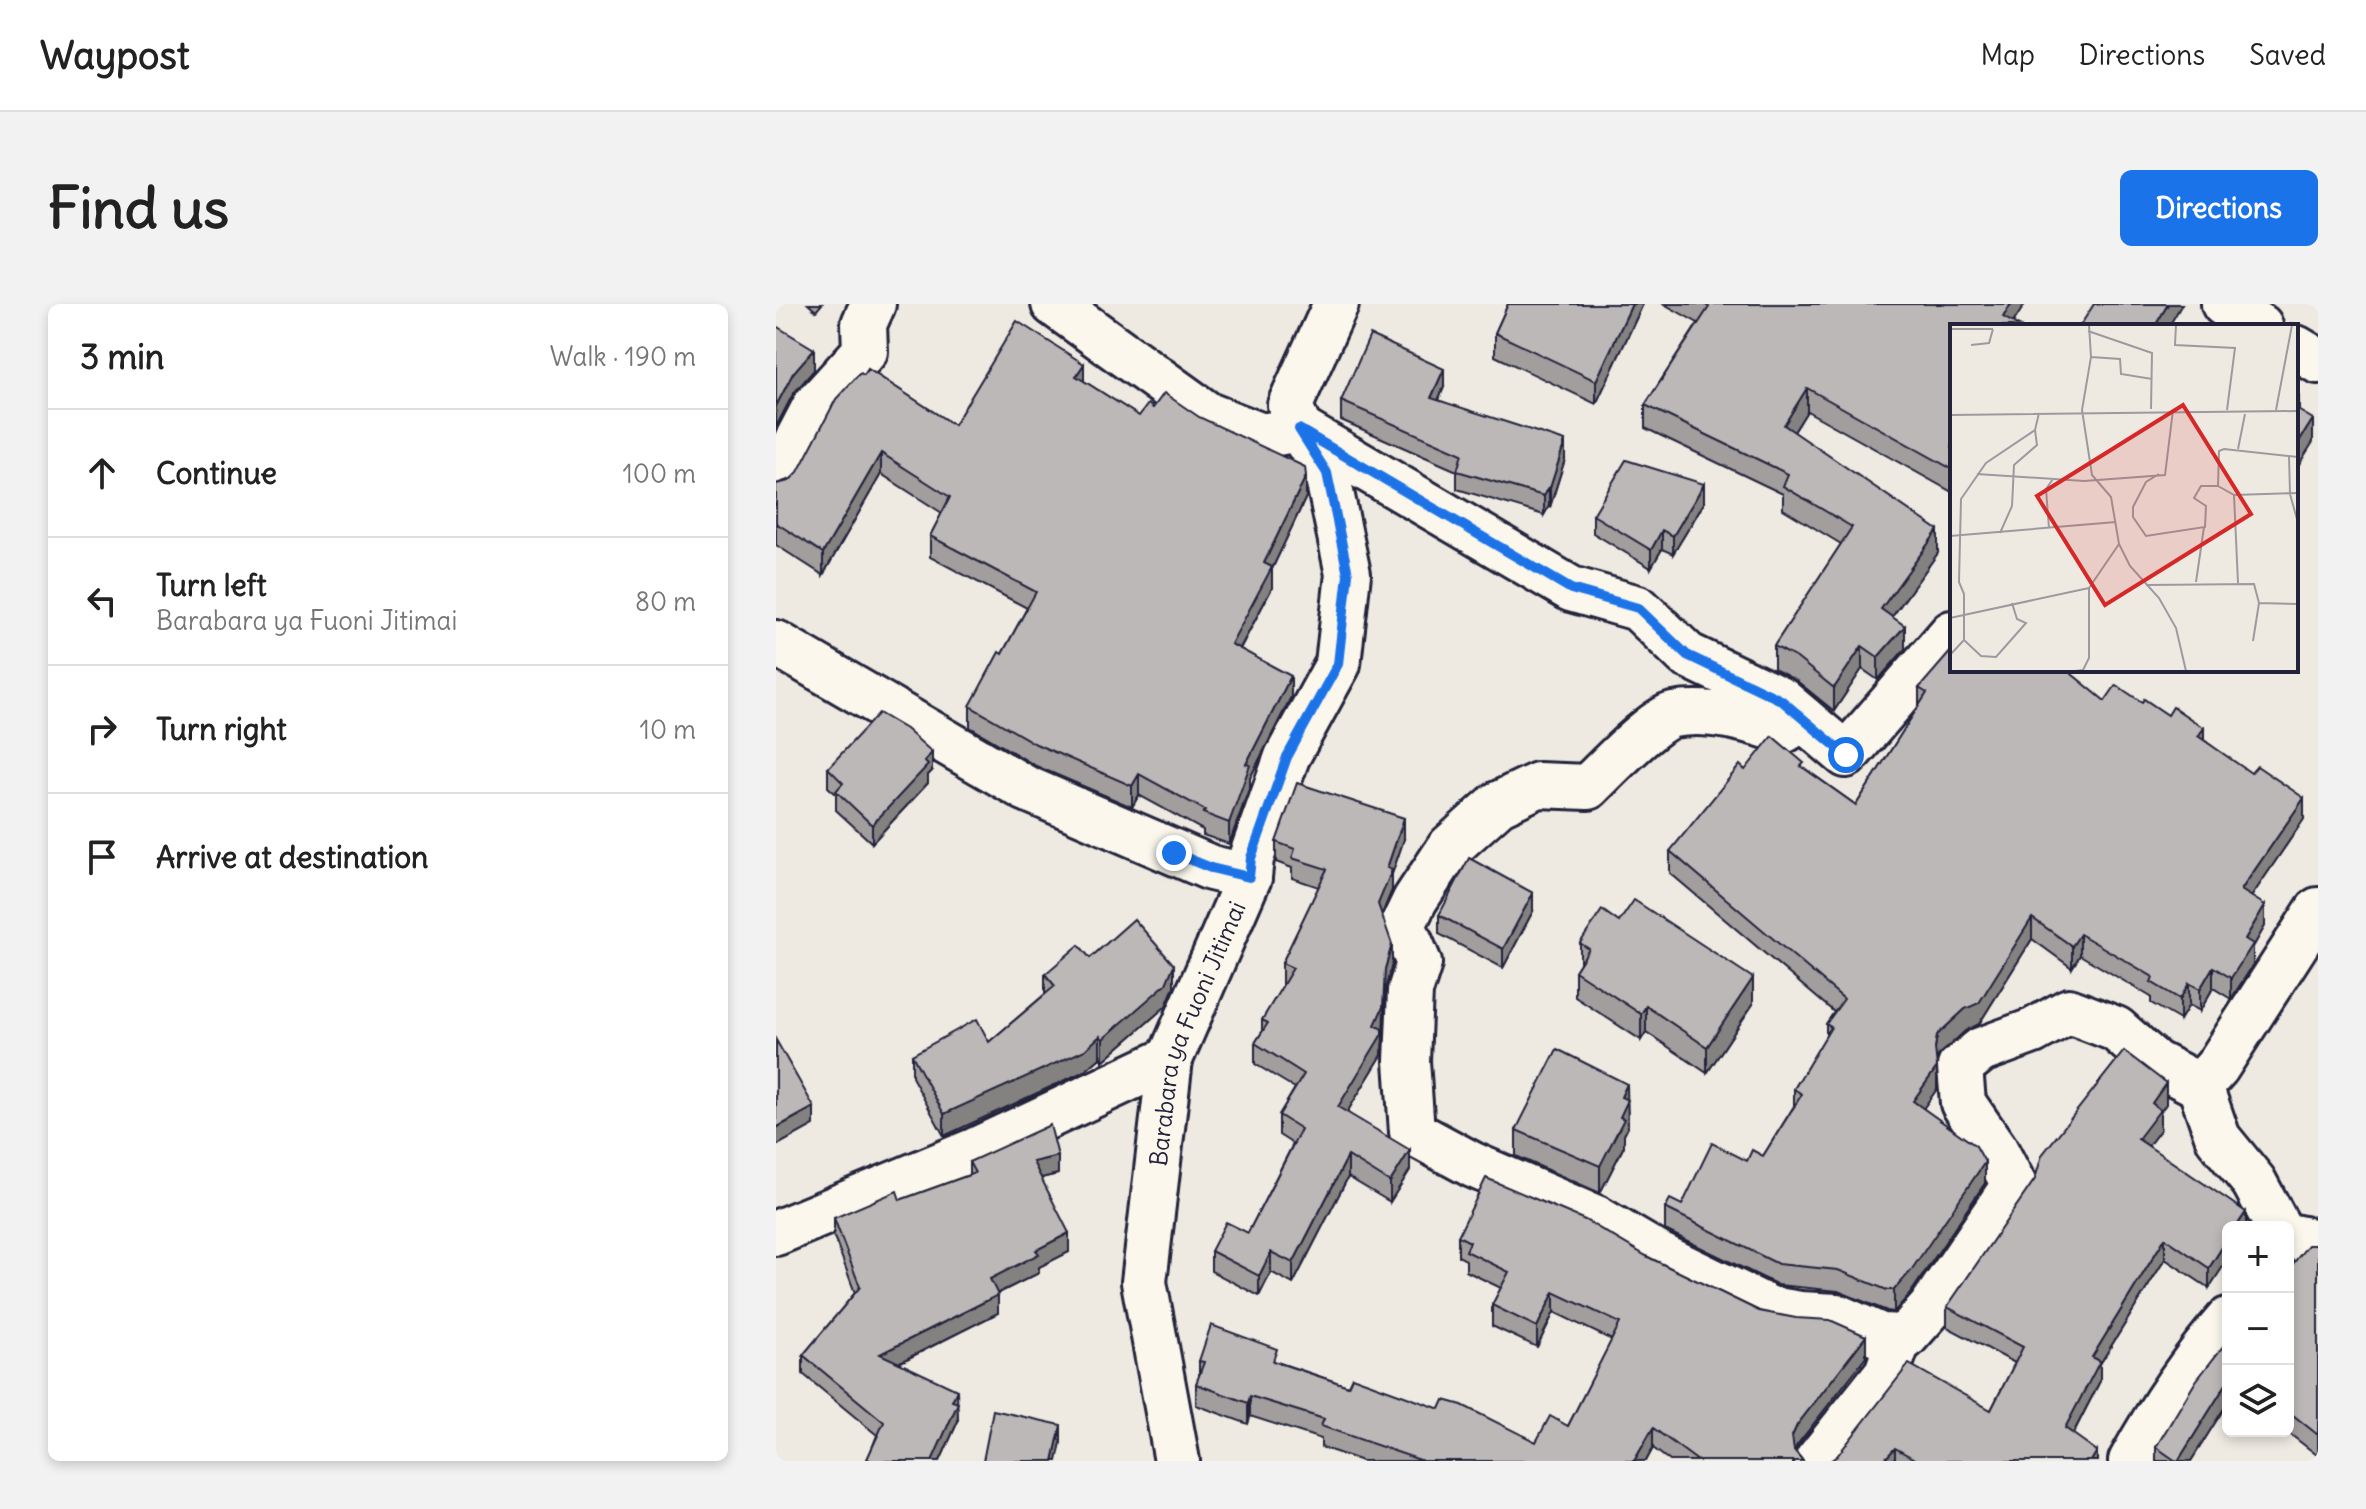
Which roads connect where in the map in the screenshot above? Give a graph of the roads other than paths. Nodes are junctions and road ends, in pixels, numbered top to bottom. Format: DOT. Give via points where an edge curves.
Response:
graph roads {
  1 [pos="873,304"];
  2 [pos="1054,304"];
  3 [pos="1336,304"];
  4 [pos="2218,304"];
  5 [pos="2224,304"];
  6 [pos="2204,324"];
  7 [pos="2257,324"];
  8 [pos="2298,349"];
  9 [pos="2318,361"];
  10 [pos="1299,429"];
  11 [pos="776,481"];
  12 [pos="1950,635"];
  13 [pos="776,643"];
  14 [pos="1803,719"];
  15 [pos="1249,877"];
  16 [pos="2318,910"];
  17 [pos="1170,1059"];
  18 [pos="2200,1086"];
  19 [pos="2275,1221"];
  20 [pos="776,1233"];
  21 [pos="2294,1237"];
  22 [pos="2318,1242"];
  23 [pos="2222,1326"];
  24 [pos="1899,1338"];
  25 [pos="1177,1461"];
  26 [pos="1817,1461"];
  27 [pos="2131,1461"];
  1 -- 11 [label="street" via="864,324 865,351 815,406"];
  2 -- 10 [label="street" via="1208,415 1262,436"];
  3 -- 10 [label="street, Barabara ya Fuoni Jitimai" via="1290,405"];
  4 -- 6 [label="street"];
  5 -- 7 [label="street"];
  8 -- 9 [label="street"];
  10 -- 14 [label="street" via="1571,589 1638,608 1687,655 1781,700"];
  10 -- 15 [label="street, Barabara ya Fuoni Jitimai" via="1327,473 1348,574 1338,664 1287,757"];
  12 -- 14 [label="street" via="1846,755"];
  13 -- 15 [label="street" via="1025,788 1211,868"];
  14 -- 24 [label="street" via="1783,731 1732,715 1670,715 1588,787 1538,785 1498,804 1450,847 1403,925 1419,963 1410,991 1407,1061 1412,1132 1473,1165 1596,1218 1770,1309 1836,1316 1881,1336"];
  15 -- 17 [label="street, Barabara ya Fuoni Jitimai"];
  16 -- 18 [label="street"];
  17 -- 20 [label="street" via="976,1150"];
  17 -- 25 [label="street, Barabara ya Fuoni Jitimai" via="1144,1282"];
  18 -- 19 [label="street" via="2218,1138 2254,1182"];
  18 -- 24 [label="street" via="2155,1063 2116,1029 2069,1011 1970,1058 1960,1067 1963,1103 2014,1185 1930,1309"];
  21 -- 22 [label="street"];
  23 -- 27 [label="street"];
  24 -- 26 [label="street" via="1887,1373"];
}
